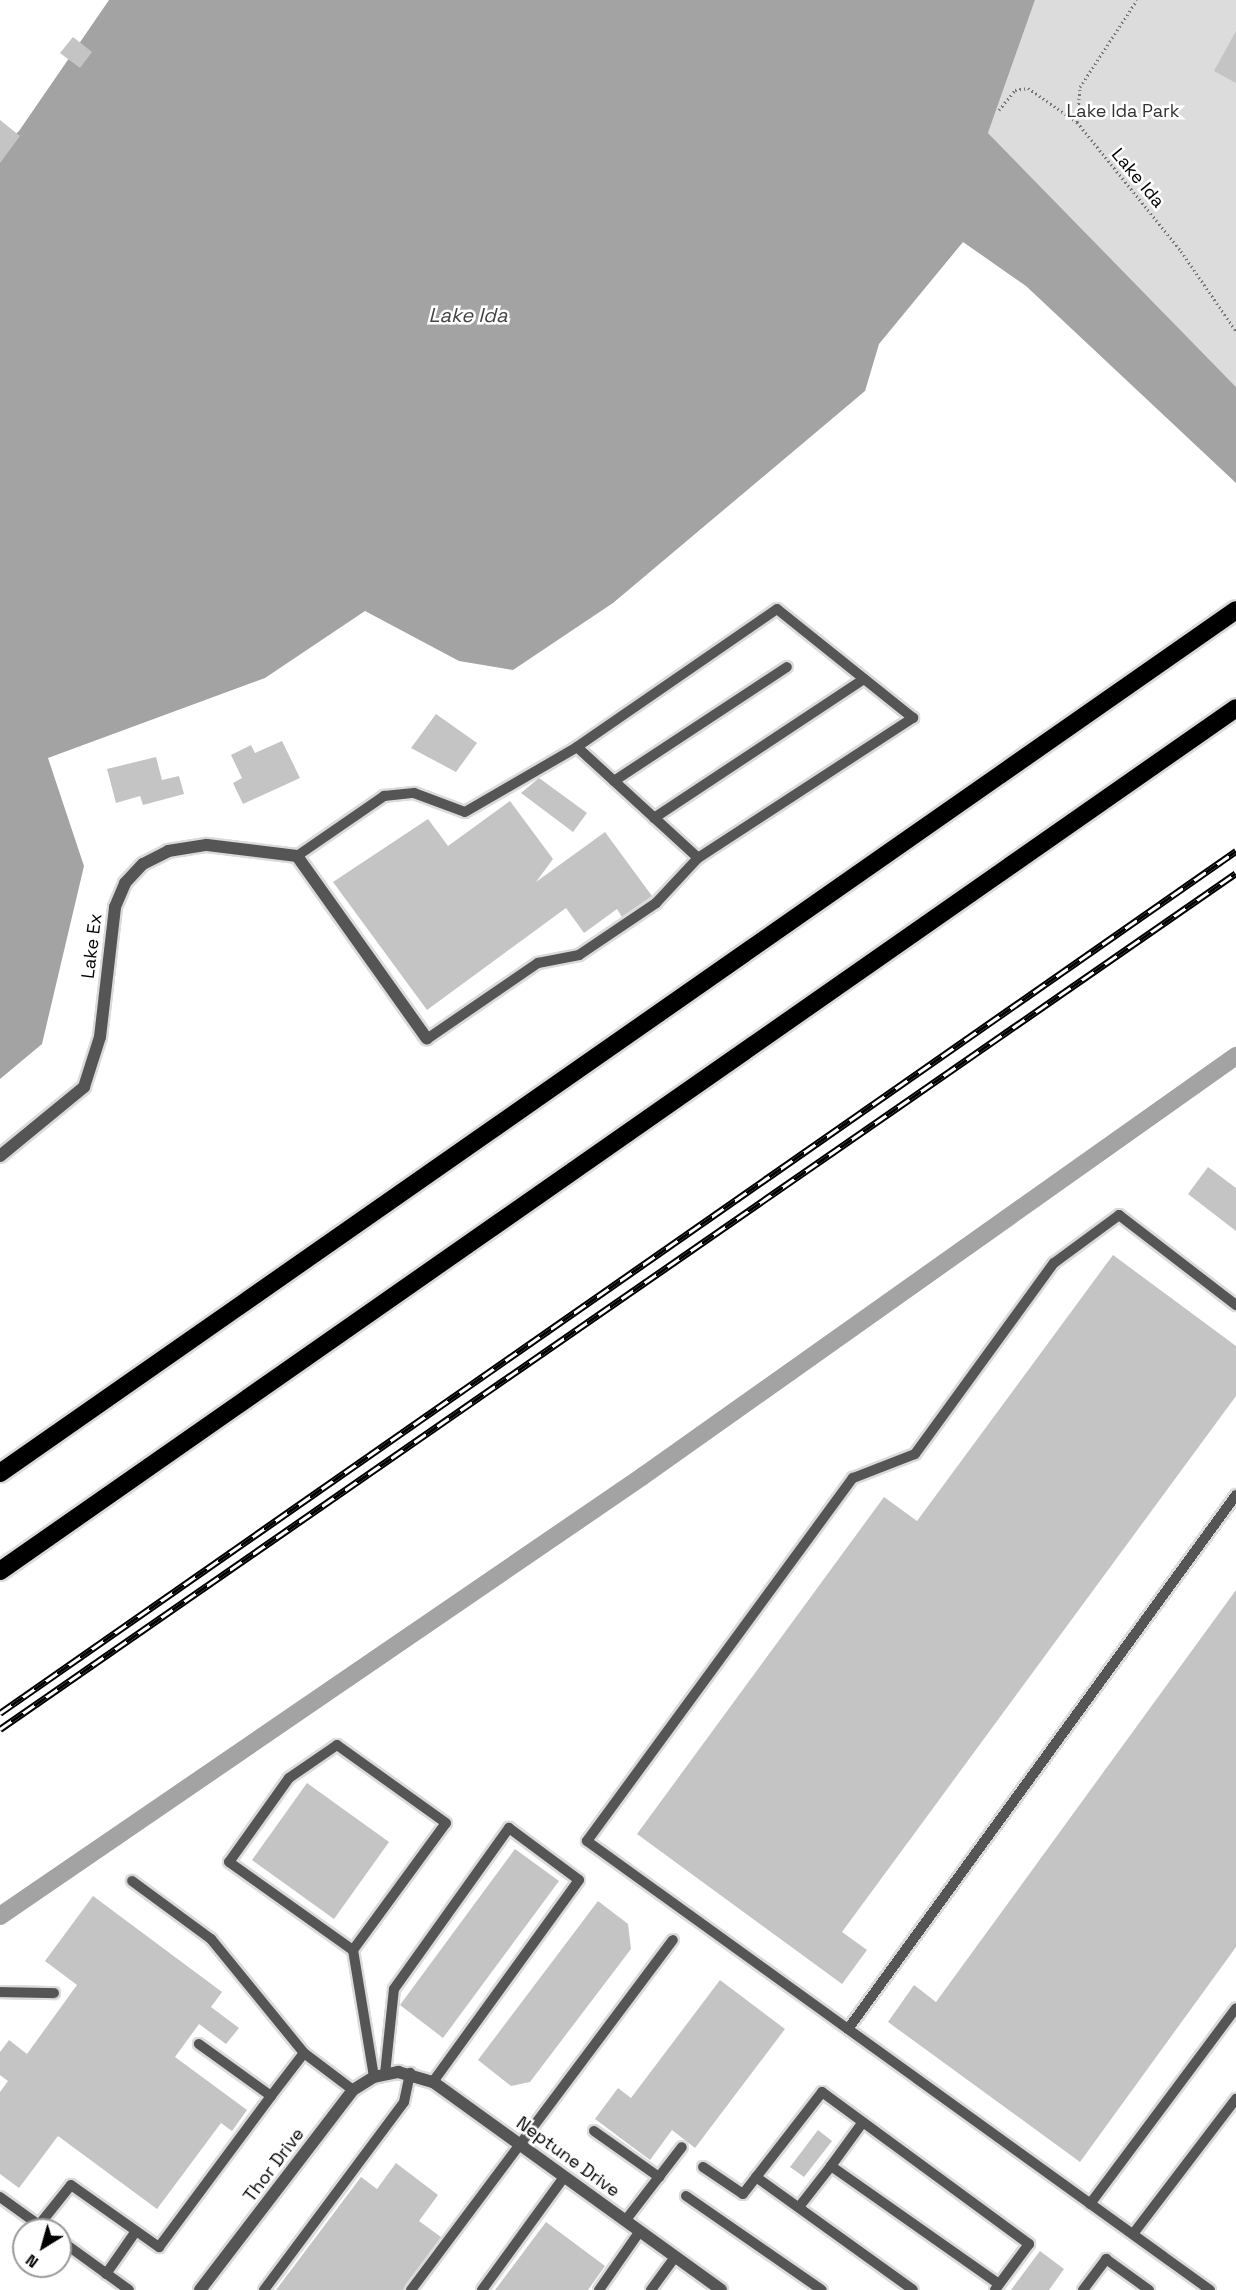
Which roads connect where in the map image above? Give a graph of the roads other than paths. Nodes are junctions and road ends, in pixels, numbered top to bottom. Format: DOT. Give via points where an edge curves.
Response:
graph roads {
  1 [pos="1236,610"];
  2 [pos="787,667"];
  3 [pos="864,679"];
  4 [pos="1236,708"];
  5 [pos="576,747"];
  6 [pos="614,781"];
  7 [pos="654,818"];
  8 [pos="297,856"];
  9 [pos="698,858"];
  10 [pos="428,1039"];
  11 [pos="0,1156"];
  12 [pos="1236,1305"];
  13 [pos="0,1473"];
  14 [pos="1236,1495"];
  15 [pos="0,1571"];
  16 [pos="132,1881"];
  17 [pos="673,1940"];
  18 [pos="353,1950"];
  19 [pos="0,1992"];
  20 [pos="54,1993"];
  21 [pos="1236,2008"];
  22 [pos="848,2029"];
  23 [pos="199,2044"];
  24 [pos="304,2053"];
  25 [pos="410,2073"];
  26 [pos="380,2075"];
  27 [pos="433,2082"];
  28 [pos="353,2090"];
  29 [pos="271,2096"];
  30 [pos="1236,2098"];
  31 [pos="863,2122"];
  32 [pos="594,2131"];
  33 [pos="520,2145"];
  34 [pos="682,2147"];
  35 [pos="831,2166"];
  36 [pos="703,2167"];
  37 [pos="564,2176"];
  38 [pos="756,2176"];
  39 [pos="659,2177"];
  40 [pos="686,2196"];
  41 [pos="0,2197"];
  42 [pos="1090,2204"];
  43 [pos="799,2207"];
  44 [pos="29,2218"];
  45 [pos="50,2218"];
  46 [pos="625,2221"];
  47 [pos="136,2231"];
  48 [pos="640,2231"];
  49 [pos="1133,2234"];
  50 [pos="72,2249"];
  51 [pos="675,2257"];
  52 [pos="106,2274"];
  53 [pos="997,2287"];
  54 [pos="129,2290"];
  55 [pos="200,2290"];
  56 [pos="264,2290"];
  57 [pos="411,2290"];
  58 [pos="482,2290"];
  59 [pos="599,2290"];
  60 [pos="651,2290"];
  61 [pos="721,2290"];
  62 [pos="822,2290"];
  63 [pos="913,2290"];
  64 [pos="1083,2290"];
  65 [pos="1149,2290"];
  66 [pos="1210,2290"];
  1 -- 13 [label="highway"];
  2 -- 6 [label="lane"];
  3 -- 5 [label="lane" via="777,609"];
  3 -- 7 [label="lane"];
  3 -- 9 [label="lane" via="913,718"];
  4 -- 15 [label="highway"];
  5 -- 6 [label="lane"];
  5 -- 8 [label="lane" via="465,812 414,792 384,796"];
  6 -- 7 [label="lane"];
  7 -- 9 [label="lane"];
  8 -- 10 [label="street"];
  8 -- 11 [label="street, Lake Ex" via="207,845 168,851 143,864 125,884 115,907 100,1037 84,1087"];
  9 -- 10 [label="lane" via="647,910 579,955 538,963"];
  12 -- 22 [label="lane" via="1119,1215 1054,1263 915,1454 853,1478 586,1841"];
  14 -- 22 [label="lane"];
  16 -- 24 [label="lane" via="211,1939"];
  17 -- 33 [label="lane"];
  18 -- 18 [label="lane" via="229,1862 289,1778 337,1745 446,1823"];
  18 -- 26 [label="lane"];
  19 -- 20 [label="lane"];
  21 -- 42 [label="lane"];
  22 -- 42 [label="lane"];
  23 -- 29 [label="lane"];
  24 -- 28 [label="lane"];
  24 -- 29 [label="lane"];
  25 -- 26 [label="street, Neptune Drive"];
  25 -- 27 [label="street, Neptune Drive"];
  25 -- 56 [label="lane" via="404,2102"];
  26 -- 27 [label="lane" via="394,1989 509,1828 579,1880"];
  26 -- 28 [label="street, Thor Drive"];
  27 -- 33 [label="street, Neptune Drive"];
  28 -- 55 [label="street, Thor Drive"];
  29 -- 47 [label="lane" via="159,2247"];
  30 -- 49 [label="lane"];
  31 -- 35 [label="lane"];
  31 -- 38 [label="lane" via="822,2092"];
  31 -- 53 [label="lane" via="1029,2244"];
  32 -- 39 [label="lane"];
  33 -- 37 [label="street, Neptune Drive"];
  33 -- 57 [label="lane"];
  34 -- 39 [label="lane"];
  35 -- 43 [label="lane"];
  35 -- 53 [label="lane"];
  36 -- 38 [label="lane" via="743,2194"];
  37 -- 46 [label="street, Neptune Drive"];
  37 -- 58 [label="lane"];
  38 -- 43 [label="lane"];
  39 -- 46 [label="lane"];
  40 -- 62 [label="lane"];
  41 -- 44 [label="lane"];
  42 -- 49 [label="lane"];
  43 -- 63 [label="lane"];
  45 -- 47 [label="lane" via="71,2185"];
  46 -- 48 [label="street, Neptune Drive"];
  47 -- 52 [label="lane"];
  48 -- 51 [label="street, Neptune Drive"];
  48 -- 59 [label="lane"];
  49 -- 66 [label="lane"];
  50 -- 52 [label="lane"];
  51 -- 60 [label="lane"];
  51 -- 61 [label="street, Neptune Drive"];
  52 -- 54 [label="lane"];
  64 -- 65 [label="lane" via="1106,2259"];
}
